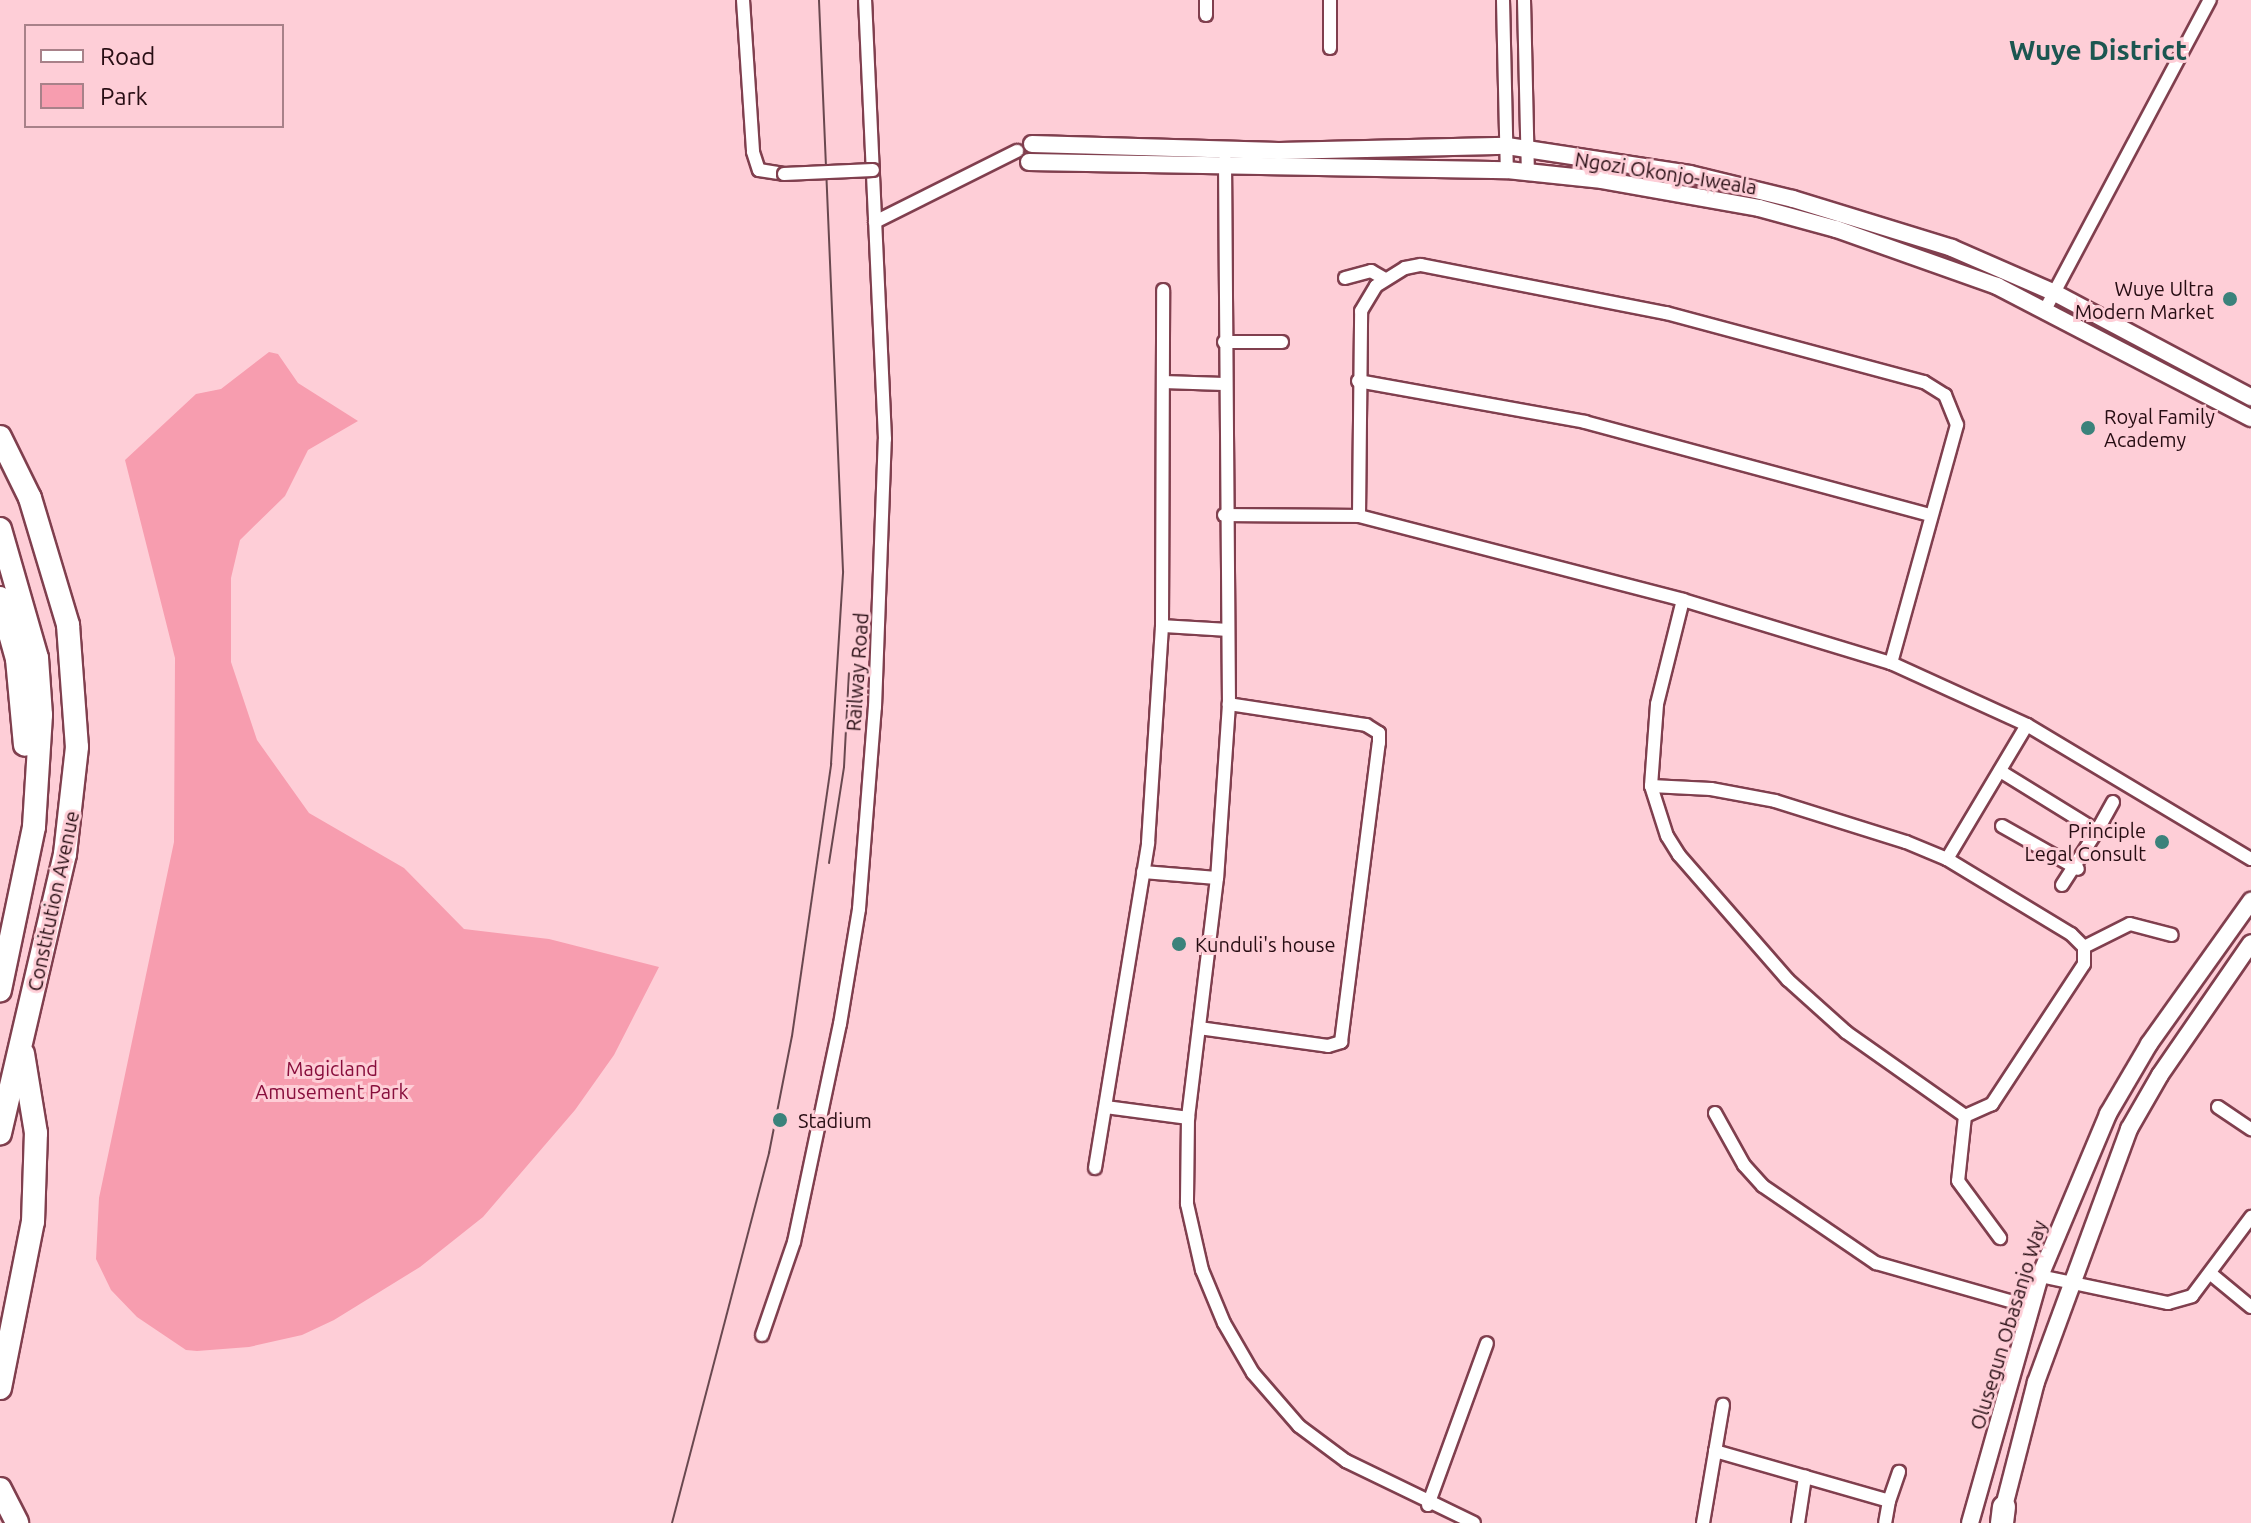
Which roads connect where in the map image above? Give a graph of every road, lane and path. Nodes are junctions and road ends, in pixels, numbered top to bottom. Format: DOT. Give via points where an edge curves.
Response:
graph roads {
  1 [pos="743,0"];
  2 [pos="865,0"];
  3 [pos="1206,0"];
  4 [pos="1330,0"];
  5 [pos="1503,0"];
  6 [pos="1524,0"];
  7 [pos="2210,0"];
  8 [pos="1206,15"];
  9 [pos="1330,48"];
  10 [pos="1507,146"];
  11 [pos="1224,149"];
  12 [pos="1528,149"];
  13 [pos="1026,153"];
  14 [pos="1225,166"];
  15 [pos="873,170"];
  16 [pos="1507,170"];
  17 [pos="1528,172"];
  18 [pos="875,222"];
  19 [pos="1345,278"];
  20 [pos="1385,279"];
  21 [pos="1163,290"];
  22 [pos="2055,293"];
  23 [pos="2046,308"];
  24 [pos="1224,342"];
  25 [pos="1282,342"];
  26 [pos="1358,381"];
  27 [pos="1163,382"];
  28 [pos="1224,384"];
  29 [pos="2251,397"];
  30 [pos="2251,418"];
  31 [pos="0,437"];
  32 [pos="1224,515"];
  33 [pos="1930,515"];
  34 [pos="1359,516"];
  35 [pos="4,538"];
  36 [pos="0,598"];
  37 [pos="1683,600"];
  38 [pos="1162,626"];
  39 [pos="1227,630"];
  40 [pos="17,659"];
  41 [pos="1891,663"];
  42 [pos="1229,704"];
  43 [pos="2027,725"];
  44 [pos="2000,771"];
  45 [pos="1651,786"];
  46 [pos="2113,802"];
  47 [pos="2002,826"];
  48 [pos="2097,831"];
  49 [pos="1947,859"];
  50 [pos="2251,859"];
  51 [pos="2078,869"];
  52 [pos="1143,872"];
  53 [pos="1217,878"];
  54 [pos="2062,885"];
  55 [pos="2251,901"];
  56 [pos="0,924"];
  57 [pos="2172,935"];
  58 [pos="2251,943"];
  59 [pos="2084,947"];
  60 [pos="0,990"];
  61 [pos="1199,1028"];
  62 [pos="21,1043"];
  63 [pos="1106,1107"];
  64 [pos="2218,1107"];
  65 [pos="1715,1113"];
  66 [pos="1965,1116"];
  67 [pos="1188,1118"];
  68 [pos="2251,1129"];
  69 [pos="0,1134"];
  70 [pos="1095,1168"];
  71 [pos="2251,1217"];
  72 [pos="2000,1238"];
  73 [pos="2211,1274"];
  74 [pos="2040,1276"];
  75 [pos="2070,1282"];
  76 [pos="2030,1307"];
  77 [pos="2251,1307"];
  78 [pos="762,1335"];
  79 [pos="1487,1343"];
  80 [pos="0,1388"];
  81 [pos="1723,1405"];
  82 [pos="1715,1451"];
  83 [pos="1899,1472"];
  84 [pos="1805,1477"];
  85 [pos="0,1489"];
  86 [pos="1889,1501"];
  87 [pos="1428,1505"];
  88 [pos="2002,1518"];
  89 [pos="17,1523"];
  90 [pos="1474,1523"];
  91 [pos="1705,1523"];
  92 [pos="1798,1523"];
  93 [pos="1885,1523"];
  94 [pos="1970,1523"];
  1 -- 15 [label="street, bridge" via="753,152 759,170"];
  2 -- 15 [label="street, Railway Road"];
  3 -- 8 [label="street"];
  4 -- 9 [label="street"];
  5 -- 10 [label="street"];
  6 -- 12 [label="street"];
  7 -- 22 [label="street"];
  10 -- 11 [label="street, Ngozi Okonjo-Iweala" via="1429,151"];
  10 -- 12 [label="street, Ngozi Okonjo-Iweala"];
  10 -- 16 [label="street"];
  11 -- 13 [label="street, Ngozi Okonjo-Iweala"];
  11 -- 14 [label="street"];
  12 -- 17 [label="street"];
  12 -- 22 [label="street, Ngozi Okonjo-Iweala" via="1690,174 1793,199 1952,248"];
  13 -- 14 [label="street, Ngozi Okonjo-Iweala"];
  13 -- 18 [label="street"];
  14 -- 16 [label="street, Ngozi Okonjo-Iweala"];
  14 -- 24 [label="street"];
  15 -- 18 [label="street, Railway Road"];
  16 -- 17 [label="street, Ngozi Okonjo-Iweala"];
  17 -- 23 [label="street, Ngozi Okonjo-Iweala" via="1774,212 1930,260"];
  18 -- 78 [label="street, Railway Road" via="885,439 881,617 859,909 797,1229"];
  19 -- 20 [label="street" via="1371,271"];
  20 -- 26 [label="street" via="1361,311"];
  20 -- 33 [label="street" via="1421,265 1523,284 1666,313 1924,382 1953,406 1957,425"];
  21 -- 27 [label="street"];
  22 -- 23 [label="street"];
  22 -- 29 [label="street, Ngozi Okonjo-Iweala"];
  23 -- 30 [label="street, Ngozi Okonjo-Iweala"];
  24 -- 25 [label="street"];
  24 -- 28 [label="street"];
  26 -- 33 [label="street" via="1585,422"];
  26 -- 34 [label="street"];
  27 -- 28 [label="street"];
  27 -- 38 [label="street"];
  28 -- 32 [label="street"];
  31 -- 62 [label="highway, Constitution Avenue" via="51,559 68,625 75,686 75,799"];
  32 -- 34 [label="street"];
  32 -- 39 [label="street"];
  33 -- 41 [label="street"];
  34 -- 37 [label="street"];
  35 -- 40 [label="highway"];
  35 -- 60 [label="highway, Constitution Avenue" via="37,658 40,771 34,827"];
  36 -- 40 [label="highway"];
  37 -- 41 [label="street"];
  37 -- 45 [label="street" via="1657,704"];
  38 -- 39 [label="street"];
  38 -- 52 [label="street"];
  39 -- 42 [label="street"];
  40 -- 56 [label="highway" via="26,721 24,797"];
  41 -- 43 [label="street"];
  42 -- 53 [label="street"];
  42 -- 61 [label="street" via="1366,725 1379,733 1379,743 1341,1042 1328,1046"];
  43 -- 44 [label="street"];
  43 -- 50 [label="street"];
  44 -- 48 [label="street"];
  44 -- 49 [label="street"];
  45 -- 49 [label="street" via="1711,789 1775,801 1841,819"];
  45 -- 66 [label="street" via="1679,855 1771,963 1846,1032"];
  46 -- 48 [label="street"];
  47 -- 51 [label="street"];
  48 -- 51 [label="street"];
  49 -- 59 [label="street"];
  51 -- 54 [label="street"];
  52 -- 53 [label="street"];
  52 -- 63 [label="street"];
  53 -- 61 [label="street"];
  55 -- 74 [label="street, Olusegun Obasanjo Way" via="2149,1044 2108,1114"];
  57 -- 59 [label="street" via="2130,924"];
  58 -- 75 [label="street" via="2129,1129"];
  59 -- 66 [label="street" via="2084,964 1992,1104"];
  61 -- 67 [label="street"];
  62 -- 69 [label="highway, Constitution Avenue"];
  62 -- 80 [label="highway" via="36,1133 33,1222"];
  63 -- 67 [label="street"];
  63 -- 70 [label="street"];
  64 -- 68 [label="street"];
  65 -- 76 [label="street" via="1744,1165 1763,1186 1876,1263"];
  66 -- 72 [label="street" via="1958,1181"];
  67 -- 87 [label="street" via="1187,1204 1202,1270 1253,1373 1299,1426 1346,1461"];
  71 -- 73 [label="street"];
  73 -- 75 [label="street" via="2192,1296 2168,1303"];
  73 -- 77 [label="street"];
  74 -- 75 [label="street"];
  74 -- 76 [label="street, Olusegun Obasanjo Way"];
  75 -- 88 [label="street" via="2033,1391"];
  76 -- 94 [label="street, Olusegun Obasanjo Way"];
  79 -- 87 [label="street"];
  81 -- 82 [label="street"];
  82 -- 84 [label="street"];
  82 -- 91 [label="street"];
  83 -- 86 [label="street"];
  84 -- 86 [label="street"];
  84 -- 92 [label="street"];
  85 -- 89 [label="highway"];
  86 -- 93 [label="street"];
  87 -- 90 [label="street"];
}
